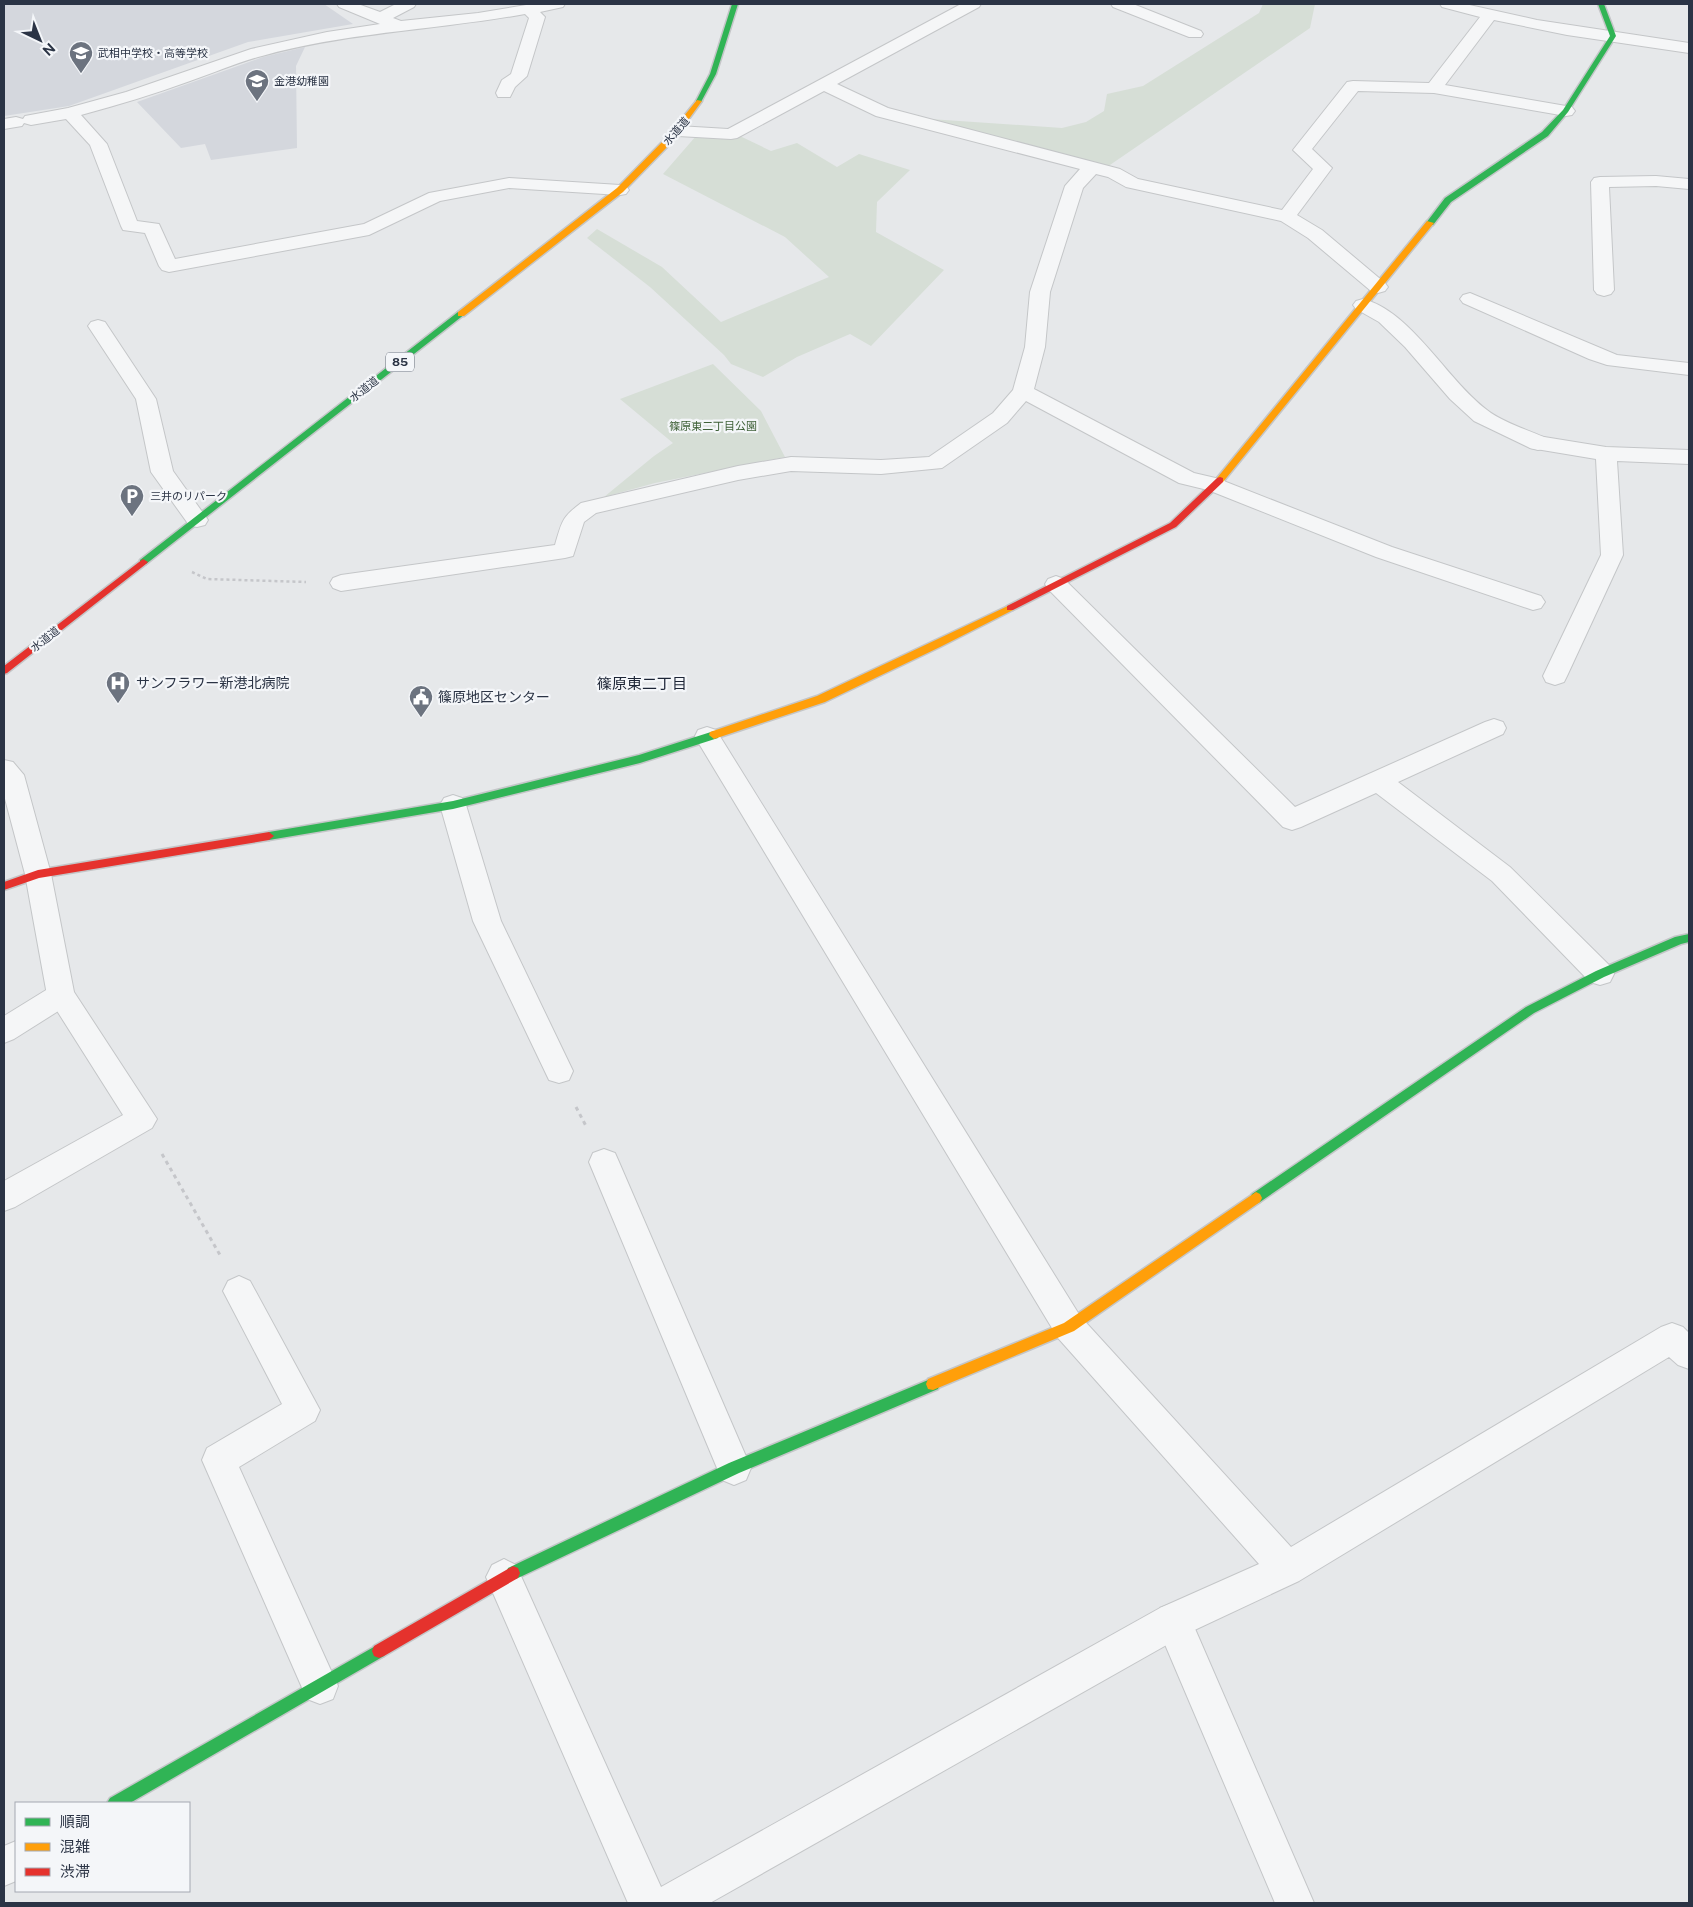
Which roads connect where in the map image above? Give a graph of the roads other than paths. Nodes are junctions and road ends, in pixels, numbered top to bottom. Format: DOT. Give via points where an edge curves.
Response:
graph roads {
  1 [pos="345,4"];
  2 [pos="408,4"];
  3 [pos="557,4"];
  4 [pos="735,4"];
  5 [pos="973,4"];
  6 [pos="1119,4"];
  7 [pos="1448,4"];
  8 [pos="1601,4"];
  9 [pos="528,9"];
  10 [pos="1489,16"];
  11 [pos="381,18"];
  12 [pos="399,26"];
  13 [pos="1195,34"];
  14 [pos="1613,36"];
  15 [pos="1689,48"];
  16 [pos="825,85"];
  17 [pos="1434,88"];
  18 [pos="504,93"];
  19 [pos="1566,111"];
  20 [pos="70,113"];
  21 [pos="17,122"];
  22 [pos="678,131"];
  23 [pos="1092,167"];
  24 [pos="1689,184"];
  25 [pos="620,190"];
  26 [pos="1287,217"];
  27 [pos="1378,287"];
  28 [pos="1604,290"];
  29 [pos="1470,299"];
  30 [pos="1363,305"];
  31 [pos="98,326"];
  32 [pos="1689,369"];
  33 [pos="1023,391"];
  34 [pos="1606,454"];
  35 [pos="1689,457"];
  36 [pos="1216,485"];
  37 [pos="197,520"];
  38 [pos="341,583"];
  39 [pos="1056,584"];
  40 [pos="1533,602"];
  41 [pos="4,671"];
  42 [pos="1555,676"];
  43 [pos="1494,728"];
  44 [pos="707,736"];
  45 [pos="4,769"];
  46 [pos="1380,782"];
  47 [pos="453,805"];
  48 [pos="38,874"];
  49 [pos="4,886"];
  50 [pos="1689,938"];
  51 [pos="1600,974"];
  52 [pos="61,994"];
  53 [pos="4,1031"];
  54 [pos="559,1071"];
  55 [pos="604,1162"];
  56 [pos="4,1197"];
  57 [pos="239,1291"];
  58 [pos="1069,1327"];
  59 [pos="1684,1341"];
  60 [pos="734,1468"];
  61 [pos="1287,1569"];
  62 [pos="504,1577"];
  63 [pos="1173,1621"];
  64 [pos="320,1686"];
  65 [pos="118,1802"];
  66 [pos="15,1861"];
  67 [pos="4,1867"];
  68 [pos="710,1894"];
  69 [pos="648,1903"];
  70 [pos="672,1903"];
  71 [pos="1295,1903"];
  1 -- 11 [label="street"];
  2 -- 11 [label="street"];
  3 -- 9 [label="street"];
  4 -- 22 [label="street, 水道道 / 85" via="709,83"];
  5 -- 16 [label="street"];
  6 -- 13 [label="street"];
  7 -- 10 [label="street"];
  8 -- 14 [label="street"];
  9 -- 12 [label="street"];
  9 -- 18 [label="street" via="537,17 520,76 508,84"];
  10 -- 14 [label="street"];
  10 -- 17 [label="street"];
  11 -- 12 [label="street"];
  12 -- 20 [label="street" via="257,52 132,96"];
  14 -- 15 [label="street"];
  14 -- 19 [label="street"];
  16 -- 22 [label="street" via="731,134"];
  16 -- 23 [label="street" via="882,112"];
  17 -- 19 [label="street"];
  17 -- 26 [label="street" via="1353,86 1302,150 1323,168"];
  19 -- 27 [label="street" via="1545,134 1448,200"];
  20 -- 21 [label="street"];
  20 -- 25 [label="street" via="98,144 130,226 152,228 169,266 369,230 435,197 509,183"];
  22 -- 25 [label="street, 水道道 / 85"];
  23 -- 26 [label="street" via="1132,182"];
  23 -- 33 [label="street" via="1074,186 1040,292 1035,347"];
  24 -- 28 [label="street" via="1600,182"];
  25 -- 37 [label="street, 水道道 / 85"];
  26 -- 27 [label="street" via="1315,234"];
  27 -- 30 [label="street"];
  29 -- 32 [label="street" via="1614,361"];
  30 -- 34 [label="street" via="1386,318 1457,395 1481,416 1538,442"];
  30 -- 36 [label="street"];
  31 -- 37 [label="street" via="146,399 162,472"];
  33 -- 36 [label="street" via="1187,478"];
  33 -- 38 [label="street" via="1000,418 934,462 881,467 791,464 738,473 589,508 574,519 565,551"];
  34 -- 35 [label="street"];
  34 -- 42 [label="street" via="1612,556"];
  36 -- 39 [label="street" via="1173,525"];
  36 -- 40 [label="street" via="1384,552"];
  37 -- 41 [label="street, 水道道 / 85"];
  39 -- 44 [label="street" via="938,646 821,699"];
  39 -- 46 [label="street" via="1292,820"];
  43 -- 46 [label="street"];
  44 -- 47 [label="street" via="640,758"];
  44 -- 58 [label="street"];
  45 -- 48 [label="street" via="11,774"];
  46 -- 51 [label="street" via="1501,874"];
  47 -- 48 [label="street"];
  47 -- 54 [label="street" via="487,921"];
  48 -- 49 [label="street"];
  48 -- 52 [label="street"];
  50 -- 51 [label="street"];
  51 -- 58 [label="street" via="1530,1010"];
  52 -- 53 [label="street"];
  52 -- 56 [label="street" via="142,1119"];
  55 -- 60 [label="street"];
  57 -- 64 [label="street" via="303,1410 219,1460"];
  58 -- 60 [label="street"];
  58 -- 61 [label="street"];
  59 -- 61 [label="street"];
  60 -- 62 [label="street"];
  61 -- 63 [label="street"];
  62 -- 64 [label="street"];
  62 -- 69 [label="street"];
  63 -- 68 [label="street"];
  63 -- 71 [label="street"];
  64 -- 65 [label="street"];
  66 -- 67 [label="street"];
  68 -- 70 [label="street"];
}
